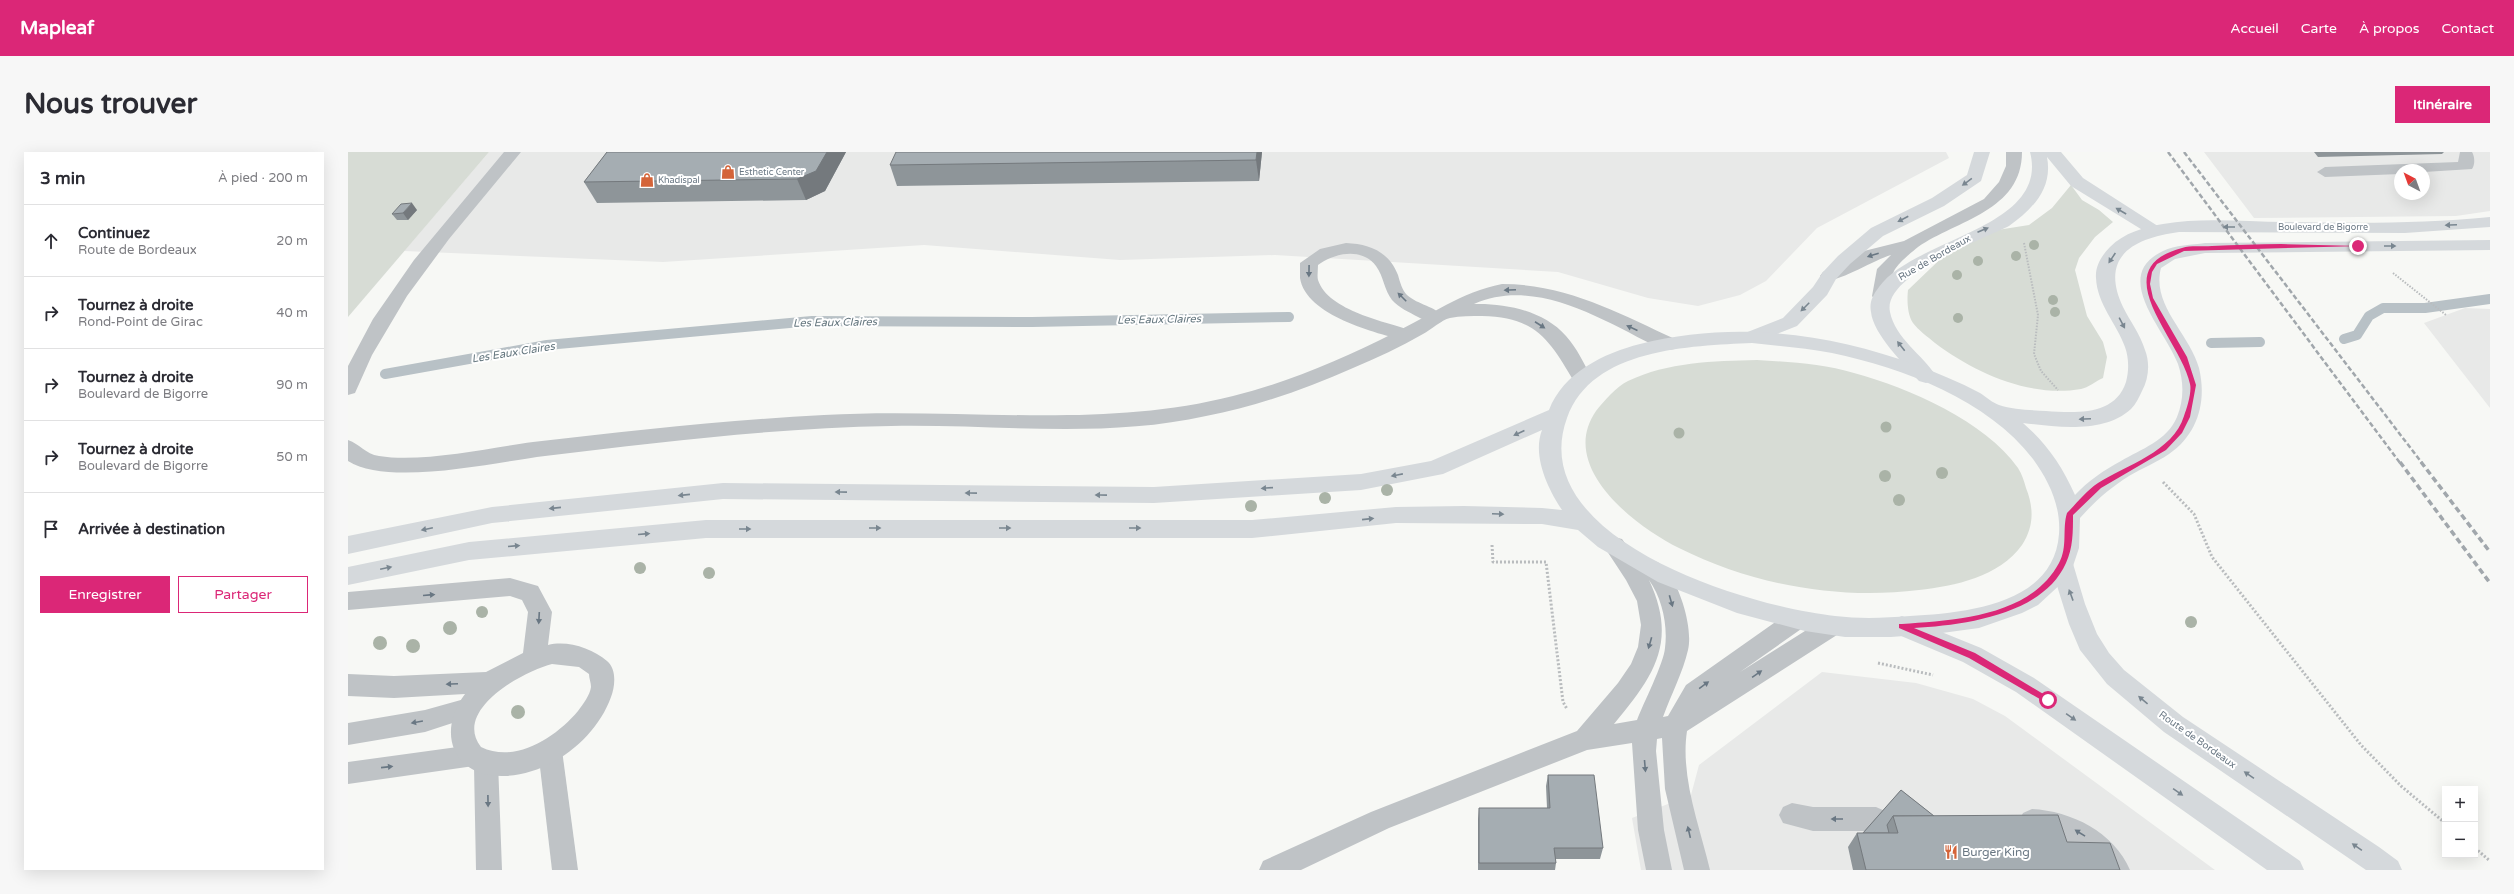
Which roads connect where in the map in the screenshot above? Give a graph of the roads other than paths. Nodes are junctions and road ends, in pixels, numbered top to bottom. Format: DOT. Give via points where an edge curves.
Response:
graph roads {
  1 [pos="513,152"];
  2 [pos="1982,152"];
  3 [pos="2014,152"];
  4 [pos="2038,152"];
  5 [pos="2052,152"];
  6 [pos="2466,154"];
  7 [pos="2325,172"];
  8 [pos="2490,222"];
  9 [pos="2155,230"];
  10 [pos="1910,245"];
  11 [pos="2490,245"];
  12 [pos="1829,276"];
  13 [pos="1881,296"];
  14 [pos="1435,318"];
  15 [pos="1407,335"];
  16 [pos="1752,337"];
  17 [pos="1668,344"];
  18 [pos="1926,376"];
  19 [pos="1582,378"];
  20 [pos="348,388"];
  21 [pos="1995,412"];
  22 [pos="1554,416"];
  23 [pos="348,448"];
  24 [pos="2070,515"];
  25 [pos="1584,522"];
  26 [pos="348,545"];
  27 [pos="1614,545"];
  28 [pos="2063,563"];
  29 [pos="1652,568"];
  30 [pos="348,576"];
  31 [pos="348,601"];
  32 [pos="1796,620"];
  33 [pos="1832,626"];
  34 [pos="1902,626"];
  35 [pos="534,658"];
  36 [pos="491,682"];
  37 [pos="348,685"];
  38 [pos="468,708"];
  39 [pos="1677,725"];
  40 [pos="1645,731"];
  41 [pos="348,734"];
  42 [pos="1586,739"];
  43 [pos="550,750"];
  44 [pos="479,759"];
  45 [pos="348,773"];
  46 [pos="1792,814"];
  47 [pos="1876,819"];
  48 [pos="2012,820"];
  49 [pos="489,870"];
  50 [pos="565,870"];
  51 [pos="1272,870"];
  52 [pos="1659,870"];
  53 [pos="1697,870"];
  54 [pos="2117,870"];
  55 [pos="2290,870"];
  56 [pos="2388,870"];
  1 -- 20 [label="street" via="451,225 384,316 357,365"];
  2 -- 12 [label="main road, one-way" via="1975,177 1938,202 1877,232"];
  3 -- 10 [label="lane" via="2014,166 2006,184 1990,202"];
  13 -- 4 [label="main road, Rue de Bordeaux, one-way" via="1893,280 2003,222 2021,206 2036,192 2041,172"];
  9 -- 5 [label="main road, one-way" via="2077,182"];
  6 -- 7 [label="lane" via="2466,166"];
  8 -- 9 [label="main road, Boulevard de Bigorre, one-way" via="2412,226 2199,227"];
  9 -- 21 [label="main road, Boulevard de Bigorre, one-way" via="2125,243 2111,257 2105,272 2106,288 2134,345 2138,363 2137,381 2124,405 2090,420"];
  10 -- 12 [label="lane, one-way" via="1870,256"];
  10 -- 13 [label="lane" via="1886,269"];
  24 -- 11 [label="main road, Boulevard de Bigorre, one-way" via="2098,486 2164,448 2180,432 2187,417 2193,385 2184,357 2151,298 2147,284 2149,272 2155,263 2168,254 2184,249 2281,245"];
  12 -- 16 [label="main road, one-way" via="1820,291 1790,322"];
  18 -- 13 [label="main road, one-way" via="1887,326 1880,311"];
  14 -- 15 [label="street"];
  14 -- 15 [label="lane, one-way" via="1402,300 1392,286 1383,262 1369,252 1356,249 1332,250 1309,263 1307,273 1311,285 1322,301 1339,313"];
  17 -- 14 [label="street, one-way" via="1576,301 1551,293 1500,291 1472,297"];
  14 -- 19 [label="street, one-way" via="1463,311 1487,310 1538,322 1556,336"];
  15 -- 23 [label="street" via="1287,388 1233,404 1174,415 1126,419 890,419 733,426 406,466 374,464"];
  16 -- 17 [label="main road"];
  16 -- 18 [label="main road" via="1840,349"];
  17 -- 19 [label="main road" via="1641,349 1612,360"];
  18 -- 21 [label="main road"];
  19 -- 22 [label="main road"];
  21 -- 24 [label="main road" via="2026,436 2048,460 2061,485"];
  22 -- 25 [label="main road" via="1549,444 1553,471 1563,494"];
  22 -- 26 [label="main road, one-way" via="1435,468 1361,482 1154,495 723,491 492,515"];
  24 -- 28 [label="main road" via="2069,542"];
  25 -- 27 [label="main road"];
  30 -- 25 [label="main road, one-way" via="469,551 706,529 1252,529 1396,516 1490,514 1542,516"];
  27 -- 29 [label="main road"];
  27 -- 42 [label="lane, one-way" via="1634,569 1649,603 1653,634 1645,662 1629,687"];
  28 -- 34 [label="main road" via="2054,578 2028,600 1984,616 1946,624"];
  56 -- 28 [label="main road, Route de Bordeaux, one-way" via="2184,732 2120,680 2089,643 2066,580"];
  29 -- 32 [label="main road" via="1731,602"];
  29 -- 40 [label="lane, one-way" via="1668,589 1675,616 1677,649"];
  31 -- 35 [label="street, one-way" via="510,587 530,593 540,612"];
  32 -- 33 [label="main road"];
  39 -- 32 [label="lane, one-way" via="1694,692"];
  33 -- 34 [label="main road"];
  39 -- 33 [label="lane, one-way"];
  34 -- 55 [label="main road, one-way" via="1972,655 2025,685"];
  35 -- 36 [label="street"];
  35 -- 43 [label="street" via="568,654 582,656 600,671 603,682 598,704 590,717 575,733"];
  36 -- 37 [label="street, one-way" via="394,687"];
  36 -- 38 [label="street"];
  38 -- 41 [label="lane, one-way" via="425,721"];
  38 -- 44 [label="street" via="461,727 462,743"];
  39 -- 40 [label="lane"];
  53 -- 39 [label="lane, one-way" via="1676,781 1674,739"];
  40 -- 42 [label="lane"];
  40 -- 52 [label="lane, one-way" via="1644,751 1651,830"];
  42 -- 51 [label="lane" via="1380,820"];
  43 -- 44 [label="street" via="506,764"];
  43 -- 50 [label="lane"];
  45 -- 44 [label="lane, one-way"];
  44 -- 49 [label="lane, one-way"];
  47 -- 46 [label="lane, one-way" via="1813,819"];
  54 -- 48 [label="lane, one-way" via="2100,849 2064,824"];
}
